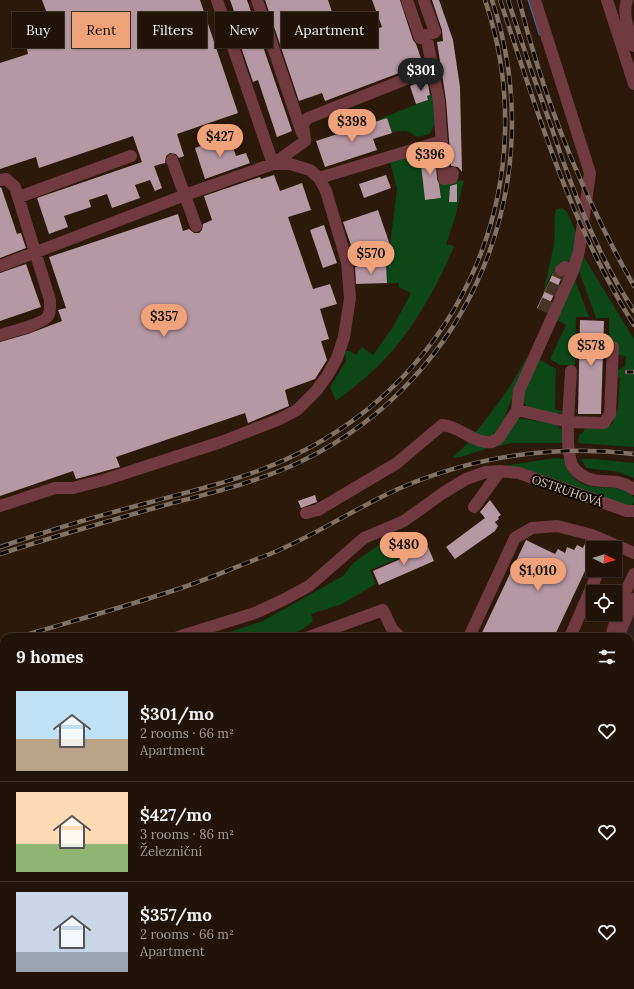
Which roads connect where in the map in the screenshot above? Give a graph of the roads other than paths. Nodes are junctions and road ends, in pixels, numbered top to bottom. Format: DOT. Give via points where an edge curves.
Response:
graph roads {
  1 [pos="217,0"];
  2 [pos="257,0"];
  3 [pos="407,0"];
  4 [pos="535,0"];
  5 [pos="607,0"];
  6 [pos="627,0"];
  7 [pos="424,1"];
  8 [pos="426,35"];
  9 [pos="634,46"];
  10 [pos="434,68"];
  11 [pos="634,84"];
  12 [pos="305,141"];
  13 [pos="442,141"];
  14 [pos="131,156"];
  15 [pos="172,160"];
  16 [pos="273,164"];
  17 [pos="453,173"];
  18 [pos="319,178"];
  19 [pos="0,180"];
  20 [pos="185,195"];
  21 [pos="18,197"];
  22 [pos="196,226"];
  23 [pos="36,253"];
  24 [pos="0,266"];
  25 [pos="0,335"];
  26 [pos="613,347"];
  27 [pos="571,371"];
  28 [pos="517,410"];
  29 [pos="569,422"];
  30 [pos="500,471"];
  31 [pos="634,489"];
  32 [pos="0,506"];
  33 [pos="474,507"];
  34 [pos="634,511"];
  35 [pos="306,513"];
  36 [pos="602,541"];
  37 [pos="622,549"];
  38 [pos="634,553"];
  39 [pos="634,574"];
  40 [pos="596,577"];
  41 [pos="634,599"];
  42 [pos="191,633"];
  43 [pos="320,633"];
  44 [pos="396,633"];
  45 [pos="471,633"];
  46 [pos="572,633"];
  47 [pos="615,633"];
  48 [pos="616,633"];
  1 -- 16 [label="street"];
  2 -- 12 [label="street"];
  3 -- 8 [label="street" via="420,38"];
  4 -- 28 [label="street" via="590,173 579,251 567,270 518,391"];
  5 -- 11 [label="street"];
  6 -- 9 [label="street" via="626,22"];
  7 -- 8 [label="street" via="435,32"];
  8 -- 10 [label="street"];
  10 -- 12 [label="street" via="308,118 303,124"];
  10 -- 13 [label="street"];
  12 -- 16 [label="street"];
  13 -- 17 [label="street" via="444,179 450,179"];
  13 -- 18 [label="street"];
  14 -- 21 [label="street"];
  15 -- 20 [label="street"];
  16 -- 18 [label="street" via="290,164 310,170"];
  16 -- 20 [label="street"];
  18 -- 32 [label="street" via="326,191 347,262 350,298 344,337 337,358 312,396 297,410 280,419 221,442 104,480 73,488 55,488"];
  19 -- 21 [label="street" via="6,179 11,182"];
  20 -- 22 [label="street"];
  20 -- 23 [label="street"];
  21 -- 23 [label="street"];
  23 -- 24 [label="street"];
  23 -- 25 [label="street" via="50,300 48,317"];
  26 -- 29 [label="street" via="618,362 609,418 600,424"];
  27 -- 29 [label="street, OSTRUHOVÁ"];
  28 -- 29 [label="street"];
  28 -- 35 [label="street" via="499,438 492,442 480,441 442,425 398,463 318,510"];
  29 -- 31 [label="street, OSTRUHOVÁ" via="570,458 577,471 587,478 619,481"];
  30 -- 33 [label="street"];
  30 -- 34 [label="street, OSTRUHOVÁ" via="519,473 620,509"];
  30 -- 42 [label="street, OSTRUHOVÁ" via="486,472 466,479 404,521 364,538 309,586 283,600 255,613"];
  36 -- 45 [label="street" via="592,535 557,526 532,528 515,538"];
  37 -- 38 [label="street"];
  39 -- 47 [label="street" via="621,601"];
  40 -- 46 [label="street"];
  41 -- 48 [label="street"];
  43 -- 44 [label="street" via="383,610"];
}
